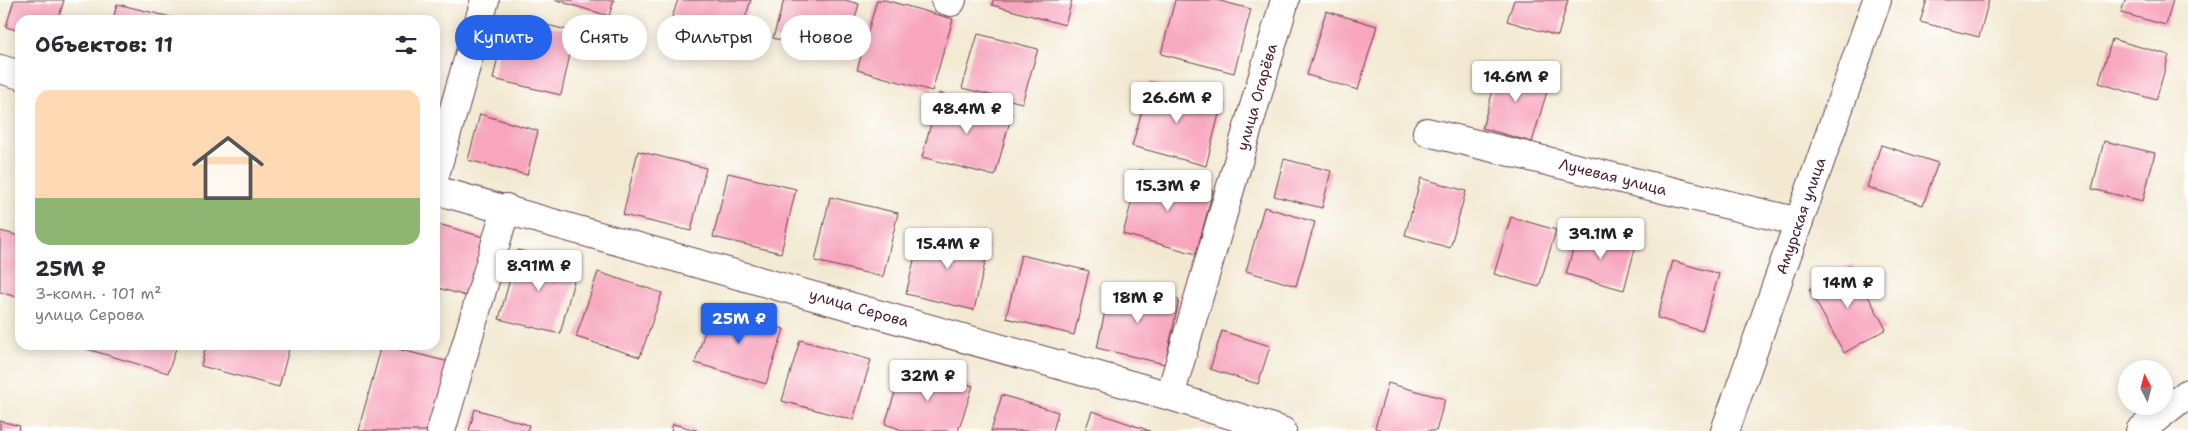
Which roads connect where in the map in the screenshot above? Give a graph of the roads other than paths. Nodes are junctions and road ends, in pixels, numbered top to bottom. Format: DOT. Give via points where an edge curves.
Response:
graph roads {
  1 [pos="485,0"];
  2 [pos="945,0"];
  3 [pos="952,0"];
  4 [pos="1285,0"];
  5 [pos="1877,0"];
  6 [pos="0,69"];
  7 [pos="15,74"];
  8 [pos="1427,132"];
  9 [pos="440,157"];
  10 [pos="440,191"];
  11 [pos="506,208"];
  12 [pos="1799,222"];
  13 [pos="2188,393"];
  14 [pos="1170,396"];
  15 [pos="441,431"];
  16 [pos="1282,431"];
  17 [pos="1725,431"];
  18 [pos="2140,431"];
  1 -- 9 [label="street"];
  2 -- 3 [label="street"];
  4 -- 14 [label="street, улица Огарёва"];
  5 -- 12 [label="street, Амурская улица"];
  6 -- 7 [label="street"];
  8 -- 12 [label="street, Лучевая улица"];
  10 -- 11 [label="street, улица Серова"];
  11 -- 14 [label="street, улица Серова"];
  11 -- 15 [label="street"];
  12 -- 17 [label="street, Амурская улица"];
  13 -- 18 [label="street"];
  14 -- 16 [label="street, улица Серова"];
}
